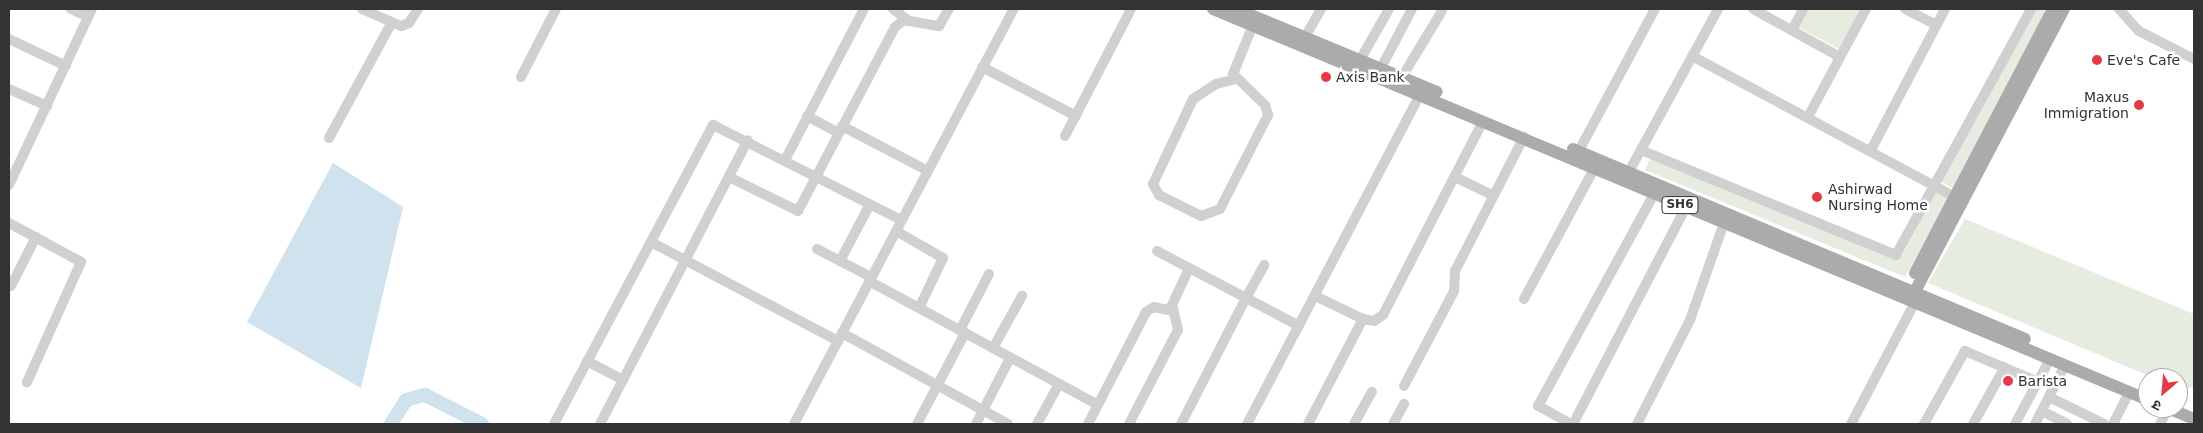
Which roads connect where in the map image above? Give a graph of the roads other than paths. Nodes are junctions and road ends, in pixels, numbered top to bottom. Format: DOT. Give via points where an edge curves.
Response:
graph roads {
  1 [pos="71,9"];
  2 [pos="362,9"];
  3 [pos="418,9"];
  4 [pos="556,9"];
  5 [pos="864,9"];
  6 [pos="893,9"];
  7 [pos="950,9"];
  8 [pos="1014,9"];
  9 [pos="1131,9"];
  10 [pos="1213,9"];
  11 [pos="1236,9"];
  12 [pos="1321,9"];
  13 [pos="1389,9"];
  14 [pos="1412,9"];
  15 [pos="1655,9"];
  16 [pos="1718,9"];
  17 [pos="1753,9"];
  18 [pos="1804,9"];
  19 [pos="1866,9"];
  20 [pos="1905,9"];
  21 [pos="1945,9"];
  22 [pos="2030,9"];
  23 [pos="2060,9"];
  24 [pos="2119,9"];
  25 [pos="1442,11"];
  26 [pos="90,13"];
  27 [pos="909,21"];
  28 [pos="391,24"];
  29 [pos="1936,25"];
  30 [pos="1253,26"];
  31 [pos="1792,30"];
  32 [pos="1305,37"];
  33 [pos="9,39"];
  34 [pos="1692,56"];
  35 [pos="1840,57"];
  36 [pos="2194,59"];
  37 [pos="1360,60"];
  38 [pos="66,66"];
  39 [pos="982,67"];
  40 [pos="1380,68"];
  41 [pos="521,77"];
  42 [pos="1402,77"];
  43 [pos="1236,79"];
  44 [pos="9,89"];
  45 [pos="1420,94"];
  46 [pos="47,106"];
  47 [pos="808,116"];
  48 [pos="1076,116"];
  49 [pos="1808,117"];
  50 [pos="1483,121"];
  51 [pos="841,129"];
  52 [pos="1065,136"];
  53 [pos="1524,137"];
  54 [pos="329,138"];
  55 [pos="748,140"];
  56 [pos="1641,150"];
  57 [pos="1870,150"];
  58 [pos="1577,155"];
  59 [pos="785,160"];
  60 [pos="1595,168"];
  61 [pos="928,171"];
  62 [pos="816,176"];
  63 [pos="1626,176"];
  64 [pos="729,177"];
  65 [pos="1454,177"];
  66 [pos="9,185"];
  67 [pos="1936,186"];
  68 [pos="1654,194"];
  69 [pos="1494,196"];
  70 [pos="1959,199"];
  71 [pos="870,204"];
  72 [pos="1686,207"];
  73 [pos="901,220"];
  74 [pos="9,223"];
  75 [pos="1724,223"];
  76 [pos="896,231"];
  77 [pos="36,237"];
  78 [pos="651,242"];
  79 [pos="817,250"];
  80 [pos="1157,251"];
  81 [pos="685,260"];
  82 [pos="840,262"];
  83 [pos="1264,265"];
  84 [pos="1189,269"];
  85 [pos="989,274"];
  86 [pos="870,279"];
  87 [pos="11,286"];
  88 [pos="1022,296"];
  89 [pos="1316,296"];
  90 [pos="1910,296"];
  91 [pos="1246,298"];
  92 [pos="1524,299"];
  93 [pos="919,308"];
  94 [pos="1173,311"];
  95 [pos="1363,319"];
  96 [pos="1299,326"];
  97 [pos="962,332"];
  98 [pos="840,337"];
  99 [pos="993,348"];
  100 [pos="1010,358"];
  101 [pos="2050,359"];
  102 [pos="588,361"];
  103 [pos="2065,365"];
  104 [pos="2005,367"];
  105 [pos="623,380"];
  106 [pos="27,382"];
  107 [pos="2038,382"];
  108 [pos="1058,384"];
  109 [pos="938,386"];
  110 [pos="1404,386"];
  111 [pos="2138,388"];
  112 [pos="1372,392"];
  113 [pos="2129,392"];
  114 [pos="2138,396"];
  115 [pos="2049,397"];
  116 [pos="1404,404"];
  117 [pos="1098,405"];
  118 [pos="983,411"];
  119 [pos="2042,411"];
  120 [pos="554,424"];
  121 [pos="600,424"];
  122 [pos="794,424"];
  123 [pos="917,424"];
  124 [pos="976,424"];
  125 [pos="1008,424"];
  126 [pos="1037,424"];
  127 [pos="1088,424"];
  128 [pos="1129,424"];
  129 [pos="1181,424"];
  130 [pos="1247,424"];
  131 [pos="1308,424"];
  132 [pos="1354,424"];
  133 [pos="1393,424"];
  134 [pos="1572,424"];
  135 [pos="1637,424"];
  136 [pos="1852,424"];
  137 [pos="1924,424"];
  138 [pos="1973,424"];
  139 [pos="2015,424"];
  140 [pos="2035,424"];
  141 [pos="2067,424"];
  142 [pos="2104,424"];
  143 [pos="2113,424"];
  1 -- 26 [label="street"];
  2 -- 28 [label="street"];
  3 -- 28 [label="street" via="409,23"];
  4 -- 41 [label="street"];
  5 -- 47 [label="street"];
  6 -- 27 [label="street"];
  7 -- 27 [label="street" via="939,26"];
  8 -- 39 [label="street"];
  9 -- 48 [label="street"];
  10 -- 30 [label="main road, SH6"];
  11 -- 32 [label="main road, SH6"];
  12 -- 32 [label="street"];
  13 -- 37 [label="street"];
  14 -- 40 [label="street"];
  15 -- 58 [label="street"];
  16 -- 34 [label="street"];
  17 -- 31 [label="street"];
  18 -- 31 [label="street"];
  19 -- 35 [label="street"];
  20 -- 29 [label="street"];
  21 -- 29 [label="street"];
  22 -- 67 [label="street"];
  23 -- 70 [label="main road"];
  24 -- 36 [label="street" via="2139,31"];
  25 -- 42 [label="street"];
  26 -- 38 [label="street"];
  27 -- 51 [label="street" via="895,27"];
  28 -- 54 [label="street"];
  29 -- 57 [label="street"];
  30 -- 43 [label="street" via="1234,68"];
  30 -- 45 [label="main road, SH6"];
  31 -- 35 [label="street"];
  32 -- 37 [label="main road, SH6"];
  33 -- 38 [label="street"];
  34 -- 49 [label="street"];
  34 -- 56 [label="street"];
  35 -- 49 [label="street"];
  37 -- 40 [label="main road, SH6"];
  38 -- 46 [label="street"];
  39 -- 48 [label="street"];
  39 -- 61 [label="street"];
  40 -- 42 [label="main road, SH6"];
  42 -- 58 [label="main road, SH6"];
  43 -- 43 [label="street" via="1216,84 1194,99 1153,184 1160,195 1201,216 1220,209 1268,115 1265,105"];
  44 -- 46 [label="street"];
  45 -- 50 [label="main road, SH6"];
  45 -- 89 [label="street"];
  46 -- 66 [label="street"];
  47 -- 51 [label="street"];
  47 -- 59 [label="street"];
  48 -- 52 [label="street"];
  49 -- 57 [label="street"];
  50 -- 53 [label="main road, SH6"];
  50 -- 65 [label="street"];
  51 -- 61 [label="street"];
  51 -- 62 [label="street"];
  53 -- 58 [label="main road, SH6"];
  53 -- 69 [label="street"];
  55 -- 59 [label="street"];
  55 -- 64 [label="street"];
  55 -- 78 [label="street" via="713,125"];
  56 -- 63 [label="street"];
  56 -- 67 [label="street" via="1896,255"];
  57 -- 67 [label="street"];
  58 -- 60 [label="main road, SH6"];
  58 -- 63 [label="main road, SH6"];
  59 -- 62 [label="street"];
  60 -- 63 [label="main road, SH6"];
  60 -- 92 [label="street"];
  61 -- 73 [label="street"];
  62 -- 64 [label="street" via="796,212"];
  62 -- 71 [label="street"];
  63 -- 68 [label="main road, SH6"];
  63 -- 90 [label="main road, SH6"];
  64 -- 81 [label="street"];
  65 -- 69 [label="street"];
  65 -- 95 [label="street" via="1383,315 1374,321"];
  67 -- 70 [label="street"];
  68 -- 72 [label="main road, SH6"];
  68 -- 134 [label="street" via="1538,406"];
  69 -- 110 [label="street" via="1455,271 1454,292"];
  70 -- 90 [label="main road"];
  71 -- 73 [label="street"];
  71 -- 82 [label="street"];
  72 -- 75 [label="main road, SH6"];
  72 -- 134 [label="street"];
  73 -- 76 [label="street"];
  74 -- 77 [label="street"];
  75 -- 90 [label="main road, SH6"];
  75 -- 135 [label="street" via="1690,320"];
  76 -- 86 [label="street"];
  76 -- 93 [label="street" via="943,258"];
  77 -- 87 [label="street"];
  77 -- 106 [label="street" via="78,258 82,266"];
  78 -- 81 [label="street"];
  78 -- 102 [label="street"];
  79 -- 82 [label="street"];
  80 -- 84 [label="street"];
  81 -- 98 [label="street"];
  81 -- 105 [label="street"];
  82 -- 86 [label="street"];
  83 -- 91 [label="street"];
  84 -- 91 [label="street"];
  84 -- 94 [label="street"];
  85 -- 97 [label="street"];
  86 -- 93 [label="street"];
  86 -- 98 [label="street"];
  88 -- 99 [label="street"];
  89 -- 95 [label="street"];
  89 -- 96 [label="street"];
  90 -- 101 [label="main road, SH6"];
  90 -- 111 [label="main road, SH6"];
  90 -- 136 [label="street"];
  91 -- 96 [label="street"];
  91 -- 129 [label="street"];
  93 -- 97 [label="street"];
  94 -- 117 [label="street" via="1154,307 1146,312"];
  94 -- 128 [label="street" via="1178,330"];
  95 -- 131 [label="street"];
  96 -- 130 [label="street"];
  97 -- 99 [label="street"];
  97 -- 109 [label="street"];
  98 -- 109 [label="street"];
  98 -- 122 [label="street"];
  99 -- 100 [label="street"];
  100 -- 108 [label="street"];
  100 -- 118 [label="street"];
  101 -- 103 [label="main road, SH6"];
  101 -- 107 [label="street"];
  102 -- 105 [label="street"];
  102 -- 120 [label="street"];
  103 -- 113 [label="main road, SH6"];
  103 -- 115 [label="street"];
  104 -- 107 [label="street"];
  104 -- 137 [label="street" via="1961,352"];
  104 -- 138 [label="street"];
  105 -- 121 [label="street"];
  107 -- 139 [label="street"];
  108 -- 117 [label="street"];
  108 -- 126 [label="street"];
  109 -- 118 [label="street"];
  109 -- 123 [label="street"];
  112 -- 132 [label="street"];
  113 -- 114 [label="main road, SH6"];
  113 -- 143 [label="street"];
  115 -- 119 [label="street"];
  115 -- 142 [label="street"];
  116 -- 133 [label="street"];
  117 -- 127 [label="street"];
  118 -- 124 [label="street"];
  118 -- 125 [label="street"];
  119 -- 140 [label="street"];
  119 -- 141 [label="street"];
}
